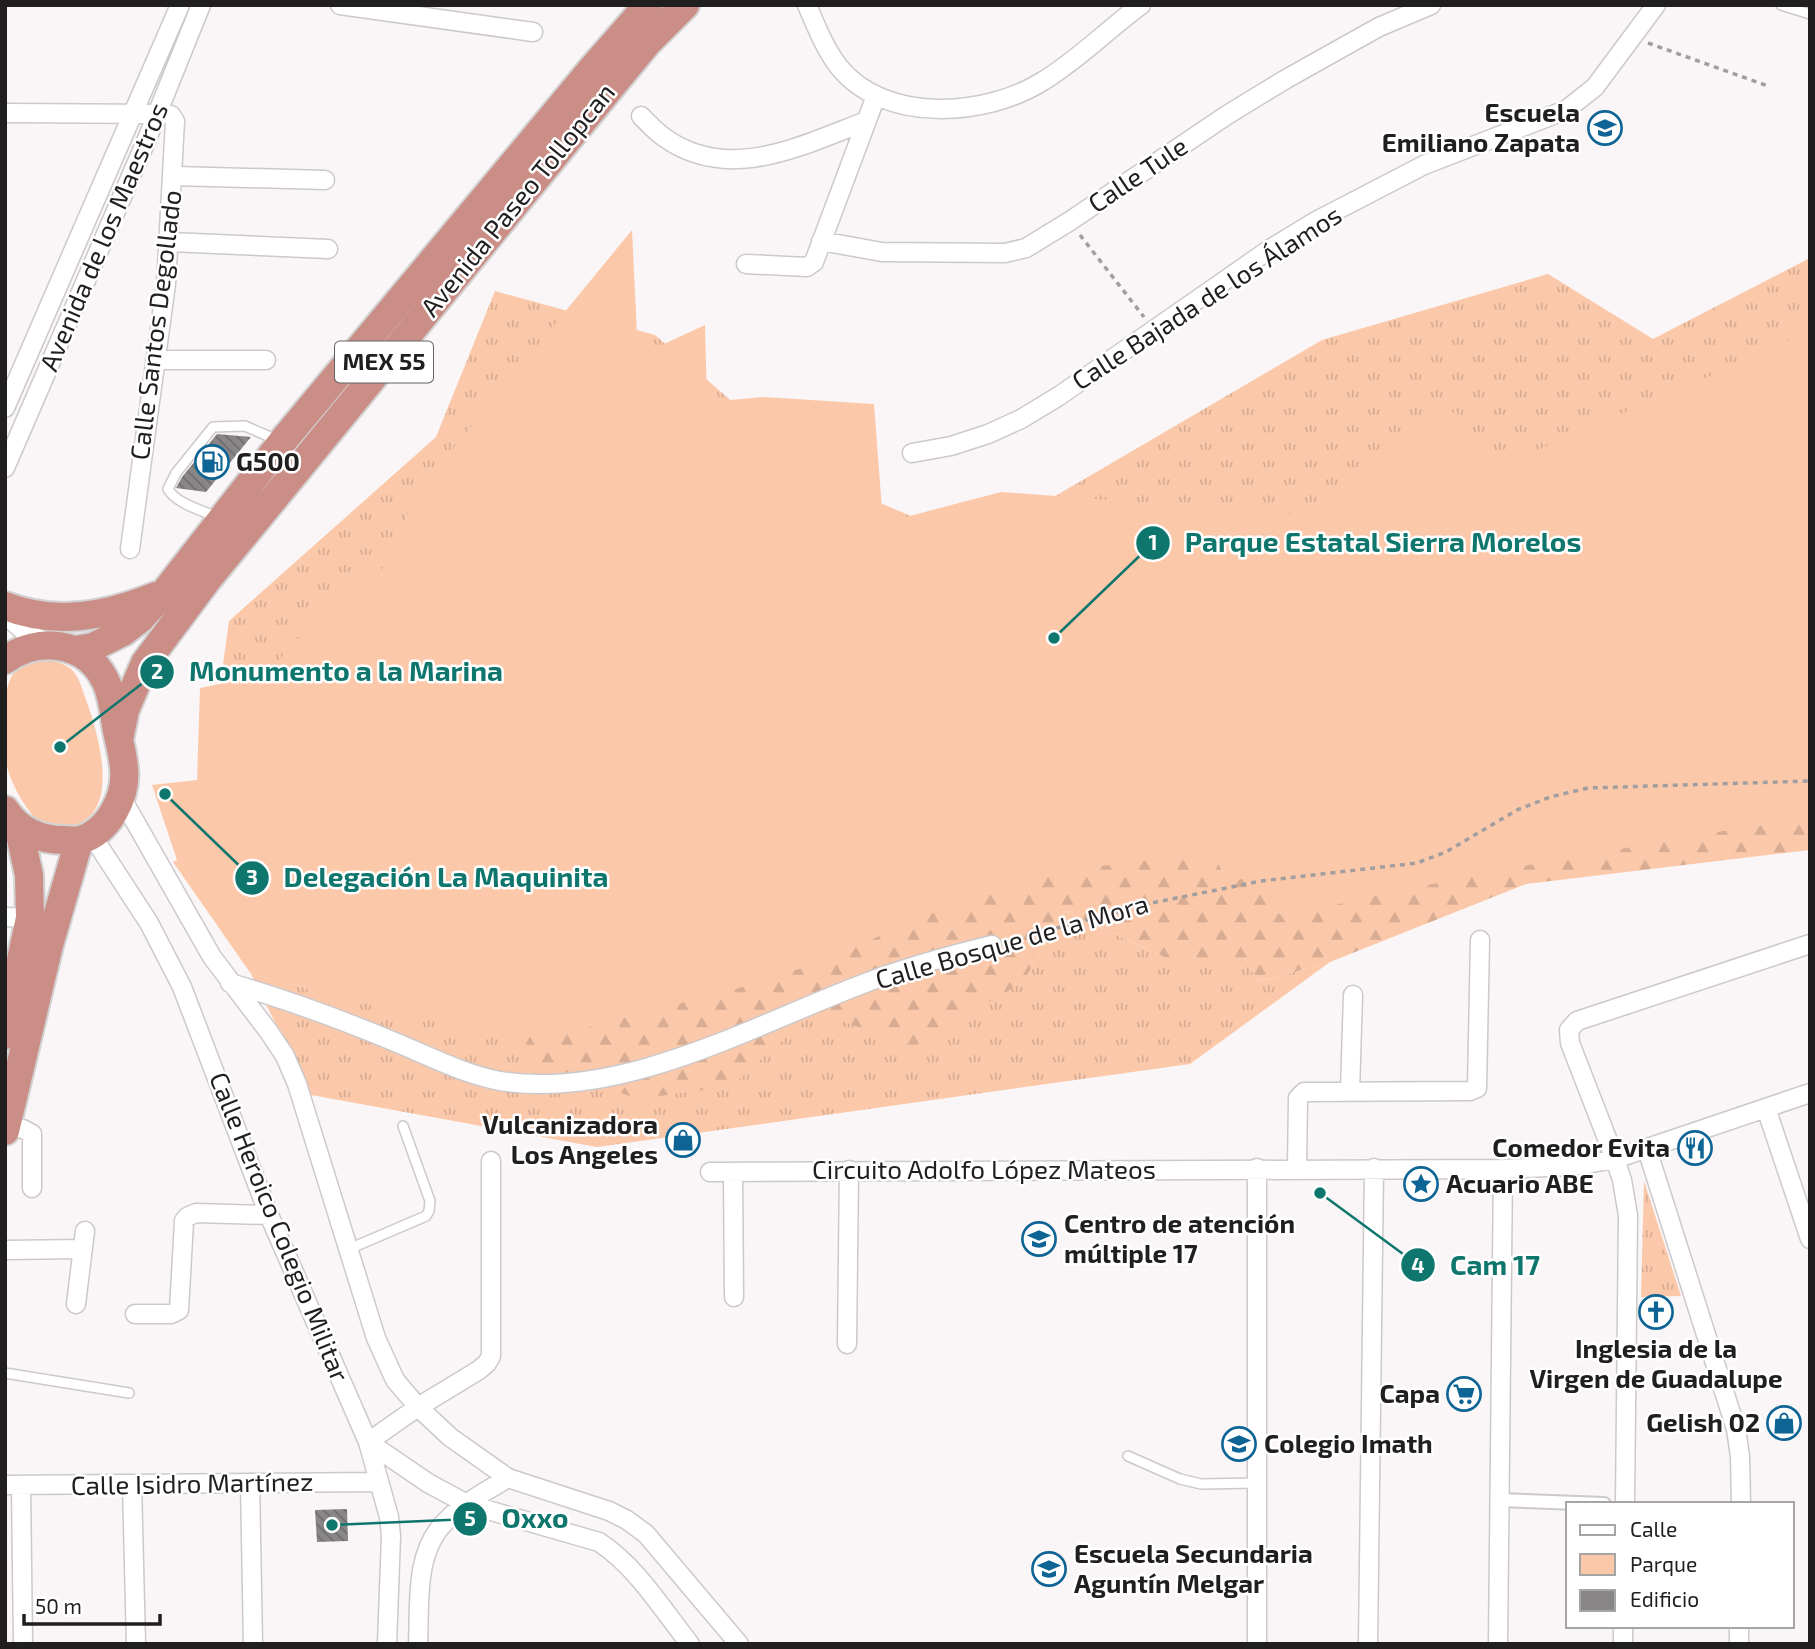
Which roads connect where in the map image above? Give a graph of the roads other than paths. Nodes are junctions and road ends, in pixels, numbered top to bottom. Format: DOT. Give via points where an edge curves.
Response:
graph roads {
  1 [pos="180,5"];
  2 [pos="201,5"];
  3 [pos="340,5"];
  4 [pos="648,5"];
  5 [pos="685,5"];
  6 [pos="807,5"];
  7 [pos="1141,5"];
  8 [pos="1431,5"];
  9 [pos="1656,5"];
  10 [pos="1781,5"];
  11 [pos="1810,14"];
  12 [pos="533,32"];
  13 [pos="876,96"];
  14 [pos="5,113"];
  15 [pos="135,113"];
  16 [pos="158,114"];
  17 [pos="641,117"];
  18 [pos="864,122"];
  19 [pos="174,176"];
  20 [pos="326,180"];
  21 [pos="170,242"];
  22 [pos="821,242"];
  23 [pos="328,249"];
  24 [pos="746,264"];
  25 [pos="155,360"];
  26 [pos="266,360"];
  27 [pos="5,408"];
  28 [pos="282,442"];
  29 [pos="912,453"];
  30 [pos="5,468"];
  31 [pos="222,519"];
  32 [pos="130,549"];
  33 [pos="165,592"];
  34 [pos="5,606"];
  35 [pos="5,615"];
  36 [pos="62,647"];
  37 [pos="5,660"];
  38 [pos="119,740"];
  39 [pos="121,797"];
  40 [pos="12,818"];
  41 [pos="85,837"];
  42 [pos="17,917"];
  43 [pos="1480,940"];
  44 [pos="1810,944"];
  45 [pos="992,945"];
  46 [pos="230,983"];
  47 [pos="1353,995"];
  48 [pos="5,1035"];
  49 [pos="1350,1091"];
  50 [pos="1810,1093"];
  51 [pos="1766,1108"];
  52 [pos="403,1126"];
  53 [pos="6,1128"];
  54 [pos="1647,1149"];
  55 [pos="1615,1159"];
  56 [pos="491,1161"];
  57 [pos="1257,1168"];
  58 [pos="1297,1168"];
  59 [pos="1374,1168"];
  60 [pos="1503,1169"];
  61 [pos="849,1170"];
  62 [pos="710,1172"];
  63 [pos="733,1172"];
  64 [pos="32,1188"];
  65 [pos="270,1215"];
  66 [pos="85,1231"];
  67 [pos="1810,1239"];
  68 [pos="83,1249"];
  69 [pos="349,1249"];
  70 [pos="5,1250"];
  71 [pos="734,1297"];
  72 [pos="76,1304"];
  73 [pos="135,1314"];
  74 [pos="847,1345"];
  75 [pos="5,1373"];
  76 [pos="129,1392"];
  77 [pos="418,1407"];
  78 [pos="368,1442"];
  79 [pos="1128,1456"];
  80 [pos="508,1478"];
  81 [pos="378,1482"];
  82 [pos="250,1483"];
  83 [pos="1257,1483"];
  84 [pos="132,1484"];
  85 [pos="13,1485"];
  86 [pos="1500,1500"];
  87 [pos="1625,1502"];
  88 [pos="1741,1502"];
  89 [pos="1566,1503"];
  90 [pos="467,1504"];
  91 [pos="23,1644"];
  92 [pos="136,1644"];
  93 [pos="253,1644"];
  94 [pos="387,1644"];
  95 [pos="418,1644"];
  96 [pos="690,1644"];
  97 [pos="739,1644"];
  98 [pos="1257,1644"];
  99 [pos="1368,1644"];
  100 [pos="1499,1644"];
  1 -- 15 [label="street, Avenida de los Maestros"];
  2 -- 16 [label="street, Avenida de los Maestros"];
  3 -- 12 [label="street"];
  4 -- 28 [label="highway, Avenida Paseo Tollopcan / MEX 55"];
  5 -- 38 [label="highway, Avenida Paseo Tollopcan / MEX 55" via="647,43 207,580 145,663 125,710"];
  6 -- 13 [label="street" via="839,67"];
  7 -- 13 [label="street" via="1043,81 993,102 936,108 902,105"];
  8 -- 22 [label="street, Calle Tule" via="1295,73 1026,248 1005,253 882,252"];
  9 -- 29 [label="street, Calle Bajada de los Álamos" via="1595,87 1566,110 1424,165 1316,221 1021,419 964,442"];
  10 -- 11 [label="lane"];
  13 -- 18 [label="street"];
  14 -- 15 [label="street"];
  15 -- 16 [label="street"];
  15 -- 27 [label="street, Avenida de los Maestros"];
  16 -- 19 [label="street, Calle Santos Degollado" via="171,115 176,121"];
  16 -- 30 [label="street, Avenida de los Maestros"];
  17 -- 18 [label="street" via="682,148 727,160 754,160 780,153"];
  18 -- 22 [label="street"];
  19 -- 20 [label="street"];
  19 -- 21 [label="street, Calle Santos Degollado"];
  21 -- 23 [label="street"];
  21 -- 25 [label="street, Calle Santos Degollado"];
  22 -- 24 [label="street" via="814,262 807,267"];
  25 -- 26 [label="street"];
  25 -- 32 [label="street, Calle Santos Degollado"];
  28 -- 31 [label="highway, Avenida Paseo Tollopcan / MEX 55"];
  28 -- 31 [label="lane" via="245,426 213,428 188,457 168,489 171,495"];
  31 -- 33 [label="highway, Avenida Paseo Tollopcan / MEX 55"];
  33 -- 34 [label="highway" via="116,611 83,617 33,615"];
  33 -- 36 [label="highway, Avenida Paseo Tollopcan / MEX 55" via="123,632 93,647"];
  35 -- 36 [label="street" via="24,631"];
  36 -- 37 [label="highway, Avenida Paseo Tollopcan" via="25,648"];
  36 -- 38 [label="highway" via="97,667 105,680"];
  38 -- 39 [label="highway" via="124,769"];
  39 -- 41 [label="highway" via="102,827"];
  39 -- 46 [label="street, Calle Heroico Colegio Militar"];
  40 -- 41 [label="highway" via="40,837"];
  40 -- 42 [label="highway" via="29,875"];
  41 -- 53 [label="highway" via="49,945"];
  41 -- 65 [label="street, Calle Heroico Colegio Militar" via="143,913 182,987"];
  42 -- 48 [label="highway" via="27,940"];
  43 -- 49 [label="street" via="1477,1088"];
  44 -- 55 [label="street" via="1572,1025 1568,1037"];
  45 -- 46 [label="street, Calle Bosque de la Mora" via="923,962 649,1068 553,1083 521,1084 468,1072 318,1011"];
  46 -- 69 [label="street, Calle Heroico Colegio Militar" via="285,1056"];
  47 -- 49 [label="street"];
  49 -- 58 [label="street" via="1308,1091 1298,1098"];
  50 -- 51 [label="street, Circuito Adolfo López Mateos"];
  51 -- 54 [label="street, Circuito Adolfo López Mateos"];
  51 -- 67 [label="street"];
  52 -- 69 [label="lane" via="430,1201 429,1212"];
  53 -- 64 [label="street" via="32,1134"];
  54 -- 55 [label="street, Circuito Adolfo López Mateos"];
  54 -- 88 [label="street" via="1736,1429"];
  55 -- 60 [label="street, Circuito Adolfo López Mateos"];
  55 -- 87 [label="street" via="1630,1236"];
  56 -- 77 [label="street" via="491,1356 479,1370"];
  57 -- 58 [label="street, Circuito Adolfo López Mateos"];
  57 -- 61 [label="street, Circuito Adolfo López Mateos"];
  57 -- 83 [label="street"];
  58 -- 59 [label="street, Circuito Adolfo López Mateos"];
  59 -- 60 [label="street, Circuito Adolfo López Mateos"];
  59 -- 99 [label="street"];
  60 -- 86 [label="street"];
  61 -- 63 [label="street, Circuito Adolfo López Mateos"];
  61 -- 74 [label="street"];
  62 -- 63 [label="street, Circuito Adolfo López Mateos"];
  63 -- 71 [label="street"];
  65 -- 73 [label="street" via="195,1213 187,1217 179,1310"];
  65 -- 78 [label="street, Calle Heroico Colegio Militar"];
  66 -- 68 [label="street"];
  68 -- 70 [label="street"];
  68 -- 72 [label="street"];
  69 -- 77 [label="street, Calle Heroico Colegio Militar" via="383,1356 395,1380"];
  75 -- 76 [label="lane"];
  77 -- 78 [label="street"];
  77 -- 80 [label="street, Calle Heroico Colegio Militar" via="473,1455"];
  78 -- 81 [label="street, Calle Heroico Colegio Militar"];
  78 -- 90 [label="street"];
  79 -- 83 [label="lane" via="1201,1484"];
  80 -- 90 [label="street"];
  80 -- 97 [label="street, Calle Heroico Colegio Militar" via="627,1520 666,1555"];
  81 -- 82 [label="street, Calle Isidro Martínez"];
  81 -- 94 [label="street, Calle Heroico Colegio Militar" via="391,1536"];
  82 -- 84 [label="street, Calle Isidro Martínez"];
  82 -- 93 [label="street"];
  83 -- 98 [label="street"];
  84 -- 85 [label="street, Calle Isidro Martínez"];
  84 -- 92 [label="street"];
  85 -- 91 [label="street"];
  86 -- 89 [label="street"];
  86 -- 100 [label="street"];
  90 -- 95 [label="street" via="432,1538 425,1557"];
  90 -- 96 [label="street" via="599,1542 616,1553"];
}
